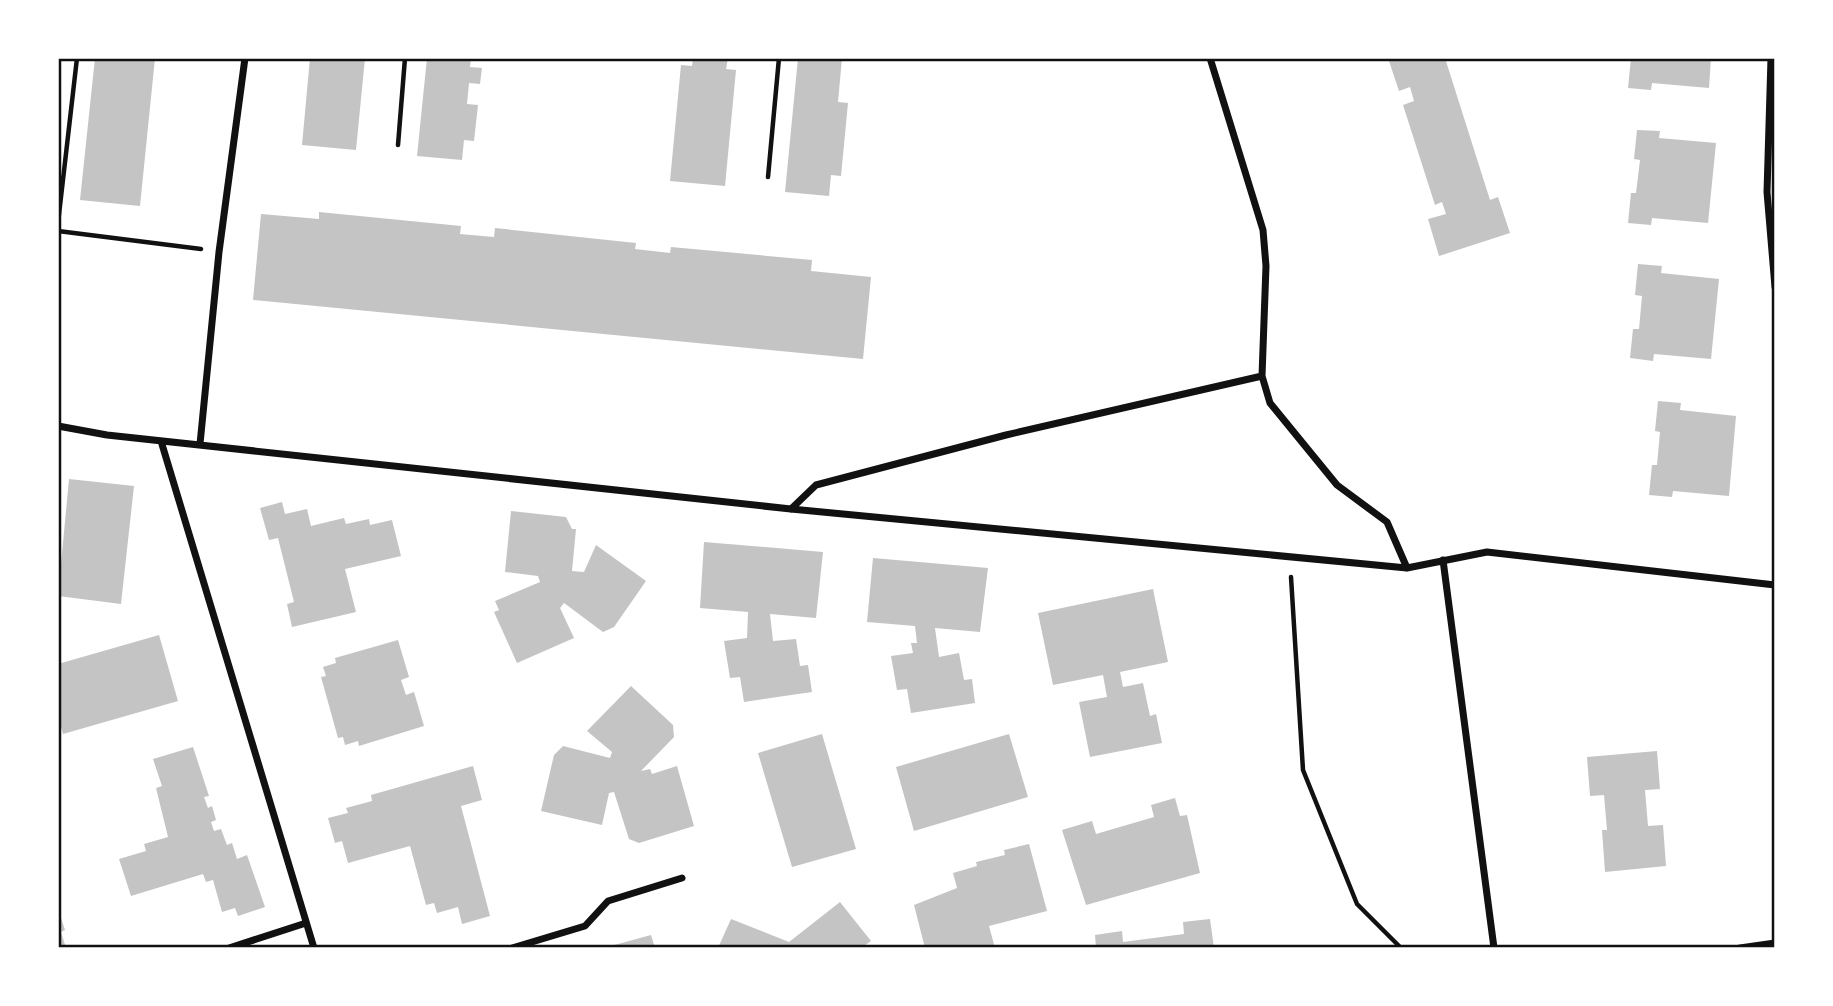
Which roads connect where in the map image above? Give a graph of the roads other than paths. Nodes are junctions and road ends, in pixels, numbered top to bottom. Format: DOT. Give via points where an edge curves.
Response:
graph roads {
  1 [pos="245,58"];
  2 [pos="1210,58"];
  3 [pos="1770,58"];
  4 [pos="1775,287"];
  5 [pos="1262,376"];
  6 [pos="58,426"];
  7 [pos="161,441"];
  8 [pos="200,444"];
  9 [pos="791,509"];
  10 [pos="1443,560"];
  11 [pos="1408,568"];
  12 [pos="1775,586"];
  13 [pos="682,878"];
  14 [pos="306,923"];
  15 [pos="1775,943"];
  16 [pos="229,948"];
  17 [pos="314,948"];
  18 [pos="512,948"];
  19 [pos="1494,948"];
  20 [pos="1740,948"];
  1 -- 8 [label="street"];
  2 -- 5 [label="street" via="1263,230"];
  3 -- 4 [label="street" via="1767,192"];
  5 -- 9 [label="street" via="816,485"];
  5 -- 11 [label="street" via="1270,402 1337,485 1387,522"];
  6 -- 7 [label="street"];
  7 -- 8 [label="street"];
  7 -- 14 [label="street"];
  8 -- 9 [label="street"];
  9 -- 11 [label="street"];
  10 -- 11 [label="street"];
  10 -- 12 [label="street" via="1487,552"];
  10 -- 19 [label="street"];
  13 -- 18 [label="street" via="608,901 585,926"];
  14 -- 16 [label="street"];
  14 -- 17 [label="street"];
  15 -- 20 [label="street"];
}
